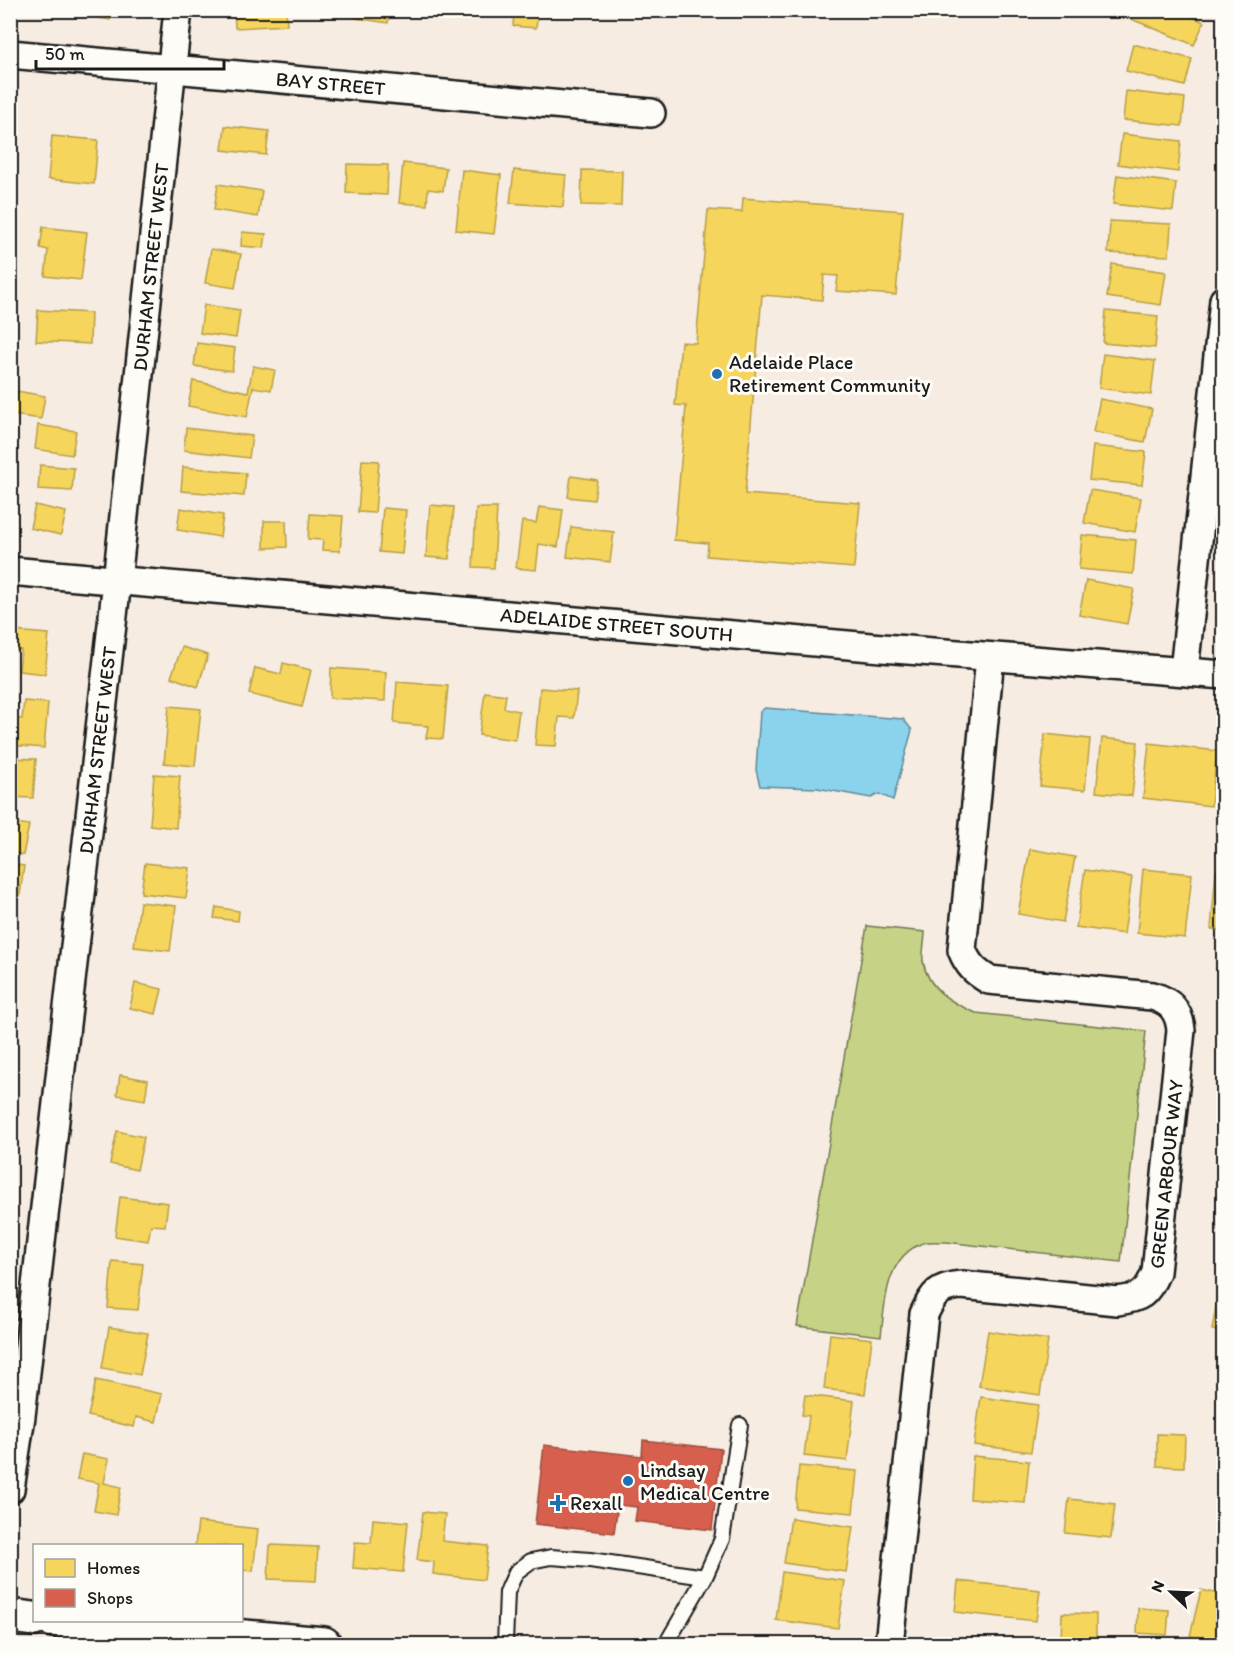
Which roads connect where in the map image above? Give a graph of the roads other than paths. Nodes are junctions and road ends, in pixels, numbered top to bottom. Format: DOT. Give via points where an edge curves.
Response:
graph roads {
  1 [pos="178,10"];
  2 [pos="10,54"];
  3 [pos="172,69"];
  4 [pos="651,113"];
  5 [pos="1224,300"];
  6 [pos="1221,358"];
  7 [pos="10,571"];
  8 [pos="117,581"];
  9 [pos="990,657"];
  10 [pos="1184,671"];
  11 [pos="1224,675"];
  12 [pos="740,1425"];
  13 [pos="10,1489"];
  14 [pos="705,1577"];
  15 [pos="10,1617"];
  16 [pos="33,1619"];
  17 [pos="70,1622"];
  18 [pos="218,1640"];
  19 [pos="324,1644"];
  20 [pos="505,1644"];
  21 [pos="666,1644"];
  22 [pos="890,1644"];
  1 -- 3 [label="street, DURHAM STREET WEST"];
  2 -- 3 [label="street, BAY STREET"];
  3 -- 4 [label="street, BAY STREET"];
  3 -- 8 [label="street, DURHAM STREET WEST"];
  5 -- 6 [label="street"];
  6 -- 10 [label="street"];
  7 -- 8 [label="street, ADELAIDE STREET SOUTH"];
  8 -- 9 [label="street, ADELAIDE STREET SOUTH"];
  8 -- 13 [label="street, DURHAM STREET WEST"];
  9 -- 10 [label="street, ADELAIDE STREET SOUTH"];
  9 -- 22 [label="street, GREEN ARBOUR WAY" via="962,950 967,963 989,980 1164,999 1173,1006 1181,1030 1156,1272 1149,1289 1135,1299 1117,1301 962,1285 944,1286 931,1298 924,1314"];
  10 -- 11 [label="street, ADELAIDE STREET SOUTH"];
  12 -- 14 [label="lane" via="725,1530"];
  14 -- 20 [label="lane" via="590,1560 550,1557 531,1561 516,1572 507,1592"];
  14 -- 21 [label="lane"];
  15 -- 16 [label="main road"];
  17 -- 18 [label="main road"];
  18 -- 19 [label="main road"];
}
